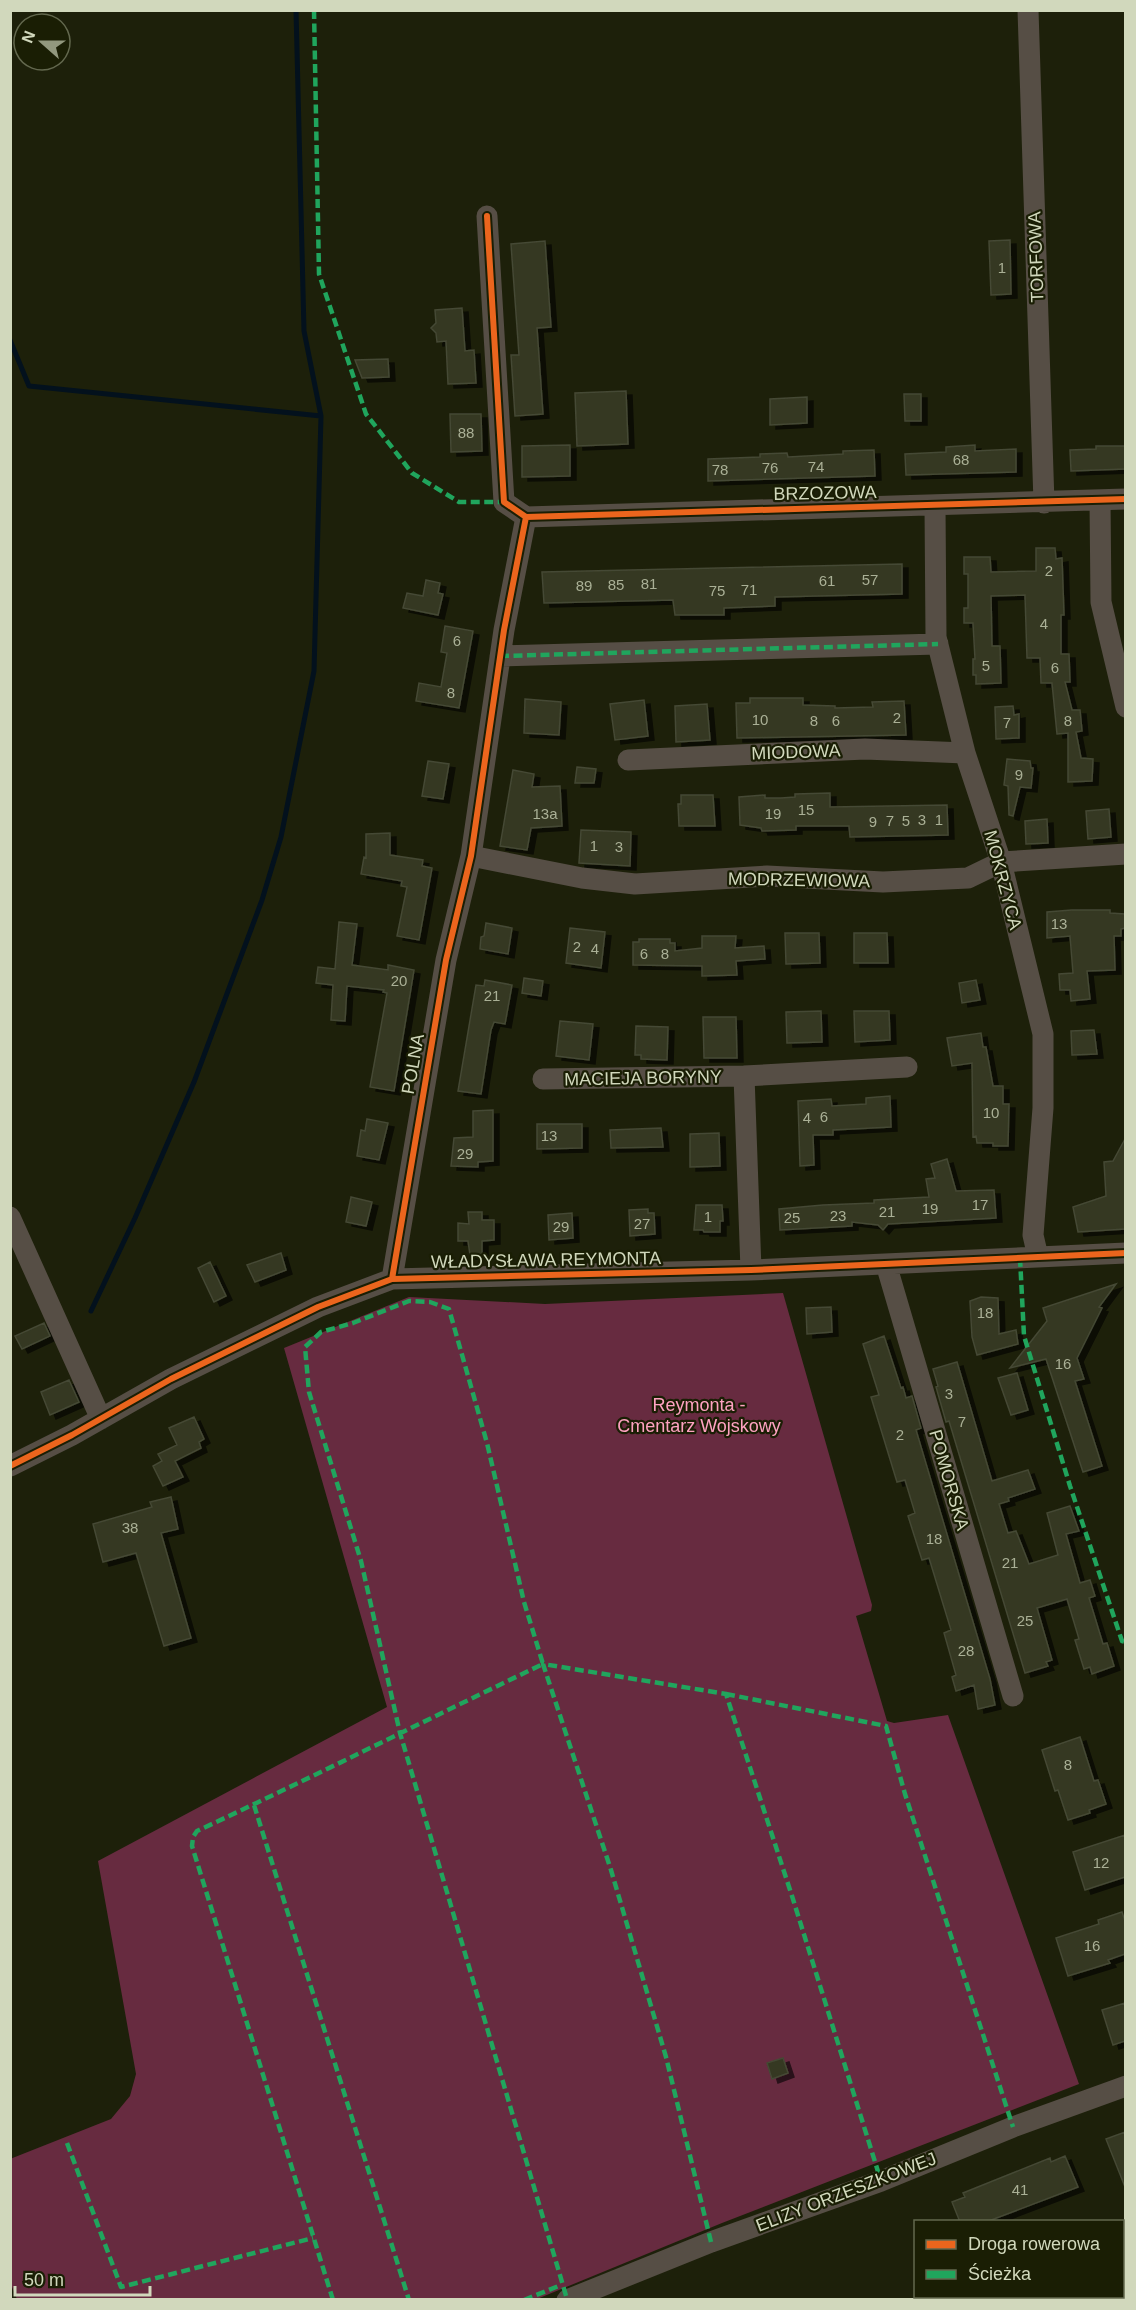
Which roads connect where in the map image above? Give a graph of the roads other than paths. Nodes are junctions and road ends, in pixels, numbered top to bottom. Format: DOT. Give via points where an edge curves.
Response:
graph roads {
  1 [pos="1028,10"];
  2 [pos="487,216"];
  3 [pos="1125,499"];
  4 [pos="1100,500"];
  5 [pos="1044,503"];
  6 [pos="935,506"];
  7 [pos="526,517"];
  8 [pos="938,645"];
  9 [pos="500,656"];
  10 [pos="1125,707"];
  11 [pos="965,753"];
  12 [pos="628,760"];
  13 [pos="1125,854"];
  14 [pos="471,856"];
  15 [pos="1001,862"];
  16 [pos="907,1067"];
  17 [pos="744,1076"];
  18 [pos="543,1079"];
  19 [pos="10,1217"];
  20 [pos="1125,1253"];
  21 [pos="1038,1257"];
  22 [pos="886,1264"];
  23 [pos="751,1270"];
  24 [pos="392,1279"];
  25 [pos="101,1419"];
  26 [pos="10,1466"];
  27 [pos="1013,1696"];
  28 [pos="1125,2086"];
  29 [pos="567,2300"];
  1 -- 5 [label="street, TORFOWA"];
  2 -- 7 [label="street" via="504,502"];
  3 -- 4 [label="street, BRZOZOWA"];
  4 -- 5 [label="street, BRZOZOWA"];
  4 -- 10 [label="street" via="1101,602"];
  5 -- 6 [label="street, BRZOZOWA"];
  6 -- 7 [label="street, BRZOZOWA"];
  6 -- 8 [label="street, MOKRZYCA"];
  7 -- 9 [label="street"];
  8 -- 9 [label="street"];
  8 -- 11 [label="street, MOKRZYCA"];
  9 -- 14 [label="street"];
  11 -- 12 [label="street, MIODOWA" via="865,748"];
  11 -- 15 [label="street, MOKRZYCA"];
  13 -- 15 [label="street, MODRZEWIOWA"];
  14 -- 15 [label="street, MODRZEWIOWA" via="582,878 635,884 767,876 883,882 968,878"];
  14 -- 24 [label="street, POLNA" via="446,960"];
  15 -- 21 [label="street, MOKRZYCA" via="1043,1034 1043,1108 1033,1234"];
  16 -- 17 [label="street, MACIEJA BORYNY"];
  17 -- 18 [label="street, MACIEJA BORYNY"];
  17 -- 23 [label="street, MACIEJA BORYNY"];
  19 -- 25 [label="street"];
  20 -- 21 [label="street, WŁADYSŁAWA REYMONTA"];
  21 -- 22 [label="street, WŁADYSŁAWA REYMONTA"];
  22 -- 23 [label="street, WŁADYSŁAWA REYMONTA"];
  22 -- 27 [label="street, POMORSKA"];
  23 -- 24 [label="street, WŁADYSŁAWA REYMONTA"];
  24 -- 25 [label="street, WŁADYSŁAWA REYMONTA" via="318,1307 171,1379"];
  25 -- 26 [label="street, WŁADYSŁAWA REYMONTA"];
  28 -- 29 [label="street, ELIZY ORZESZKOWEJ"];
}
